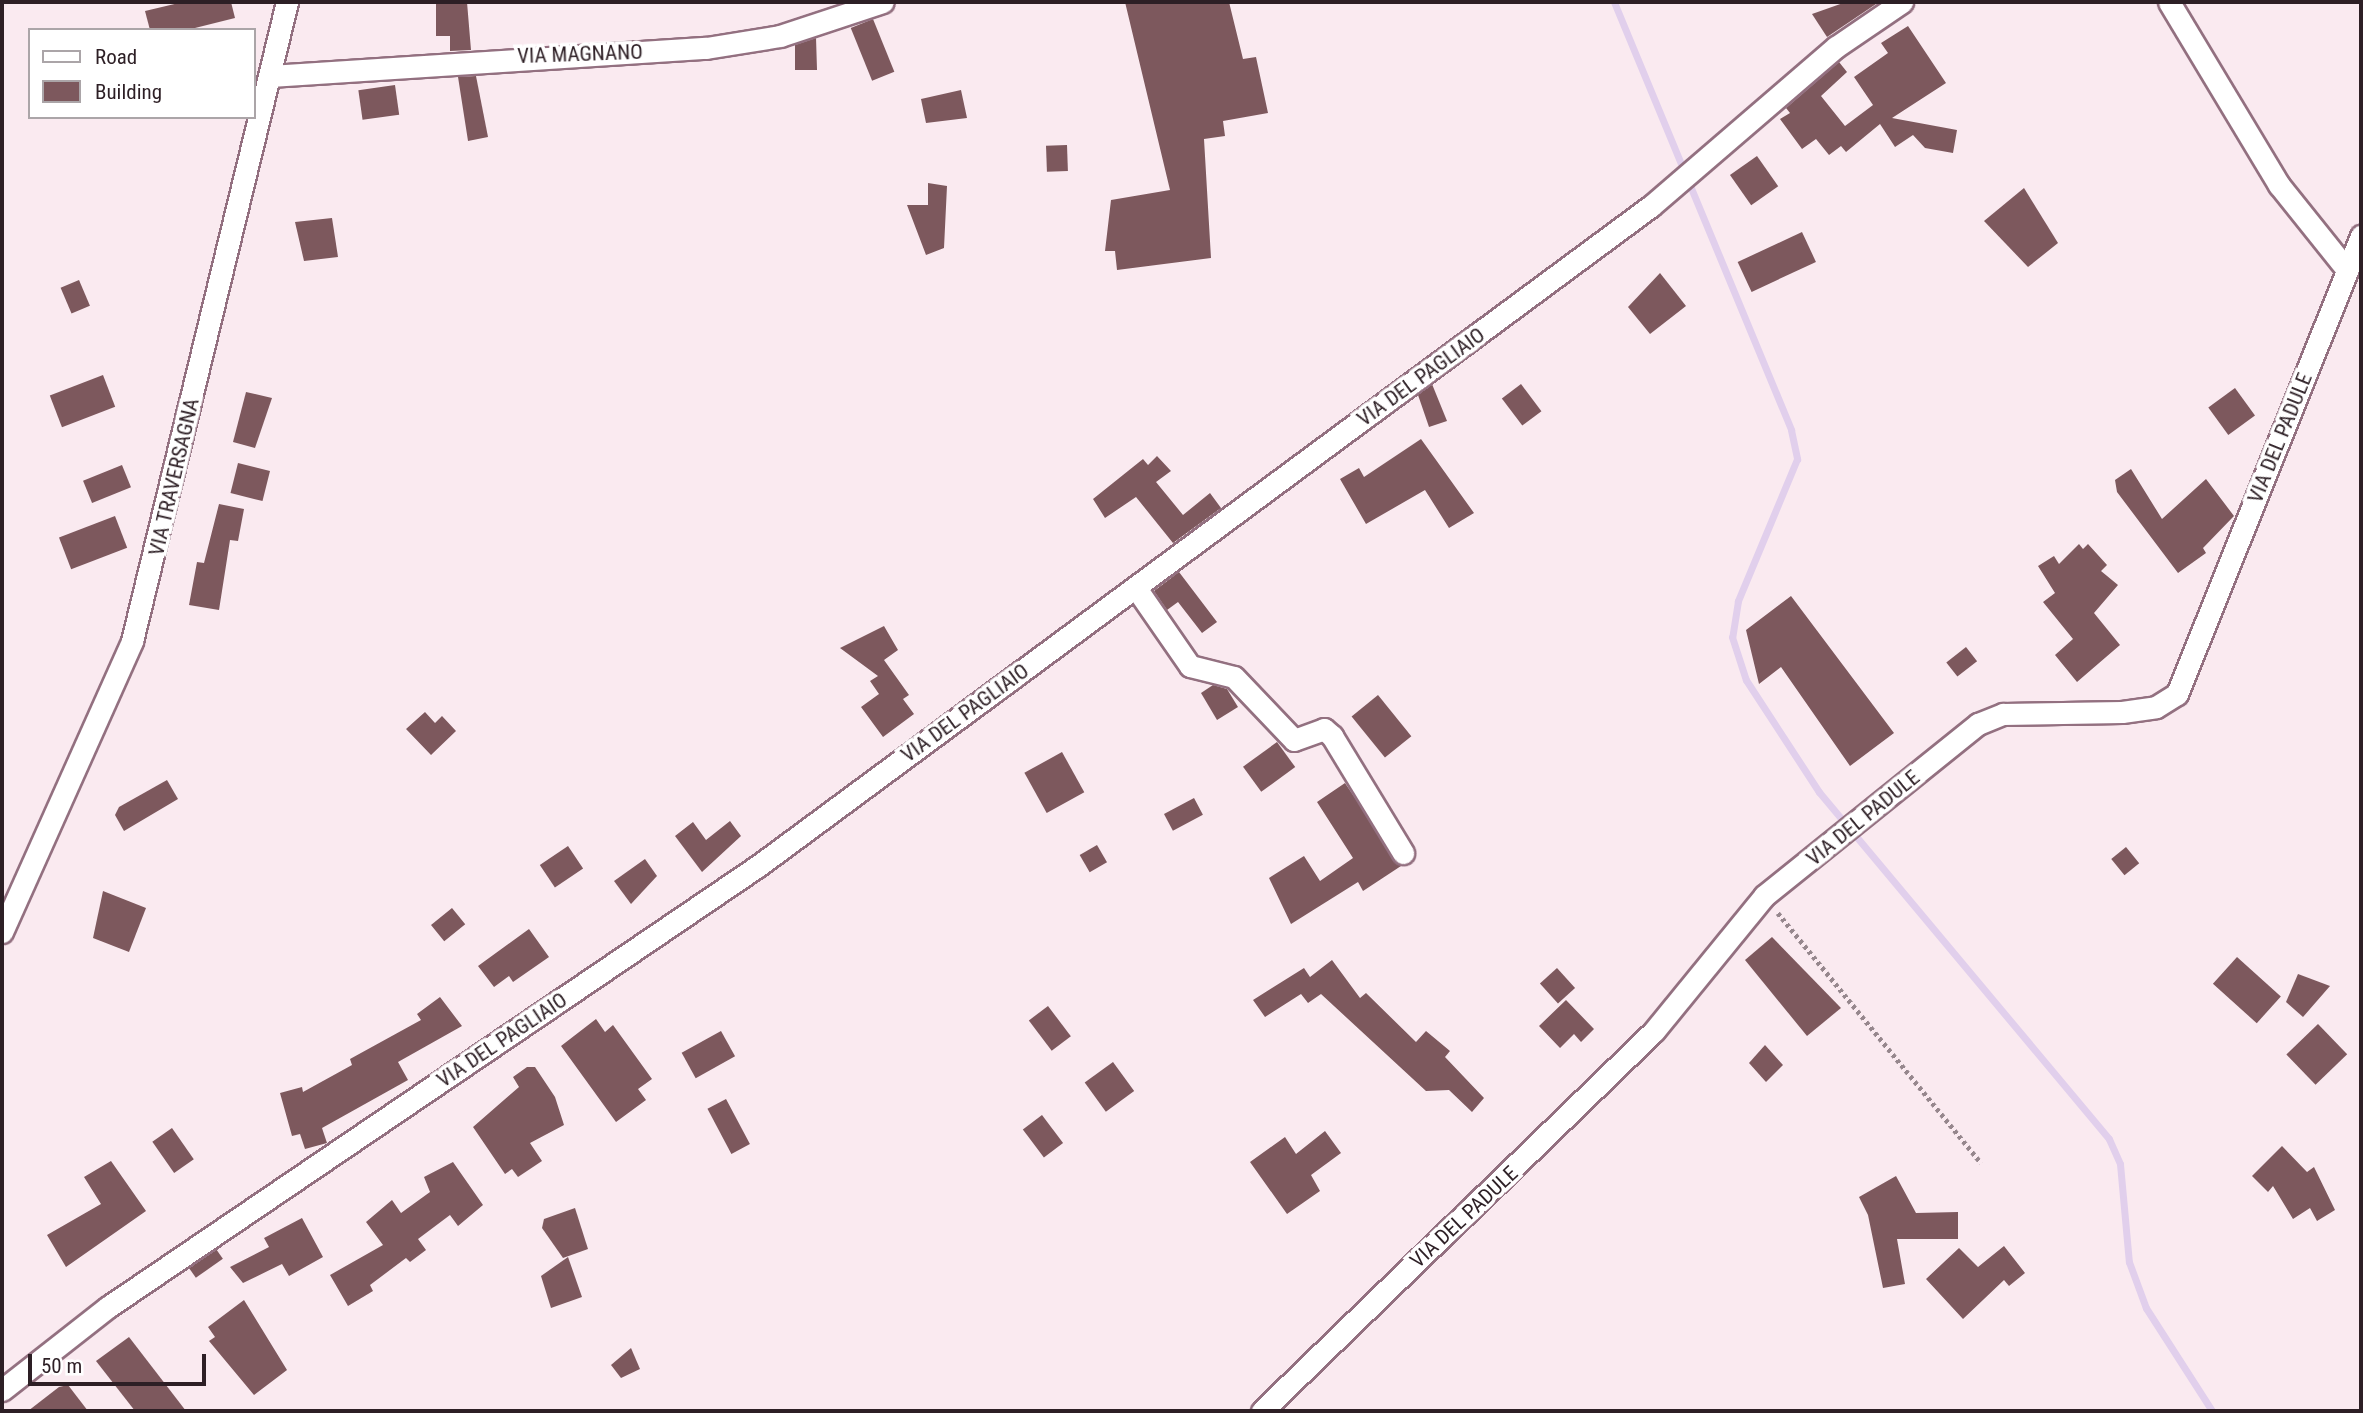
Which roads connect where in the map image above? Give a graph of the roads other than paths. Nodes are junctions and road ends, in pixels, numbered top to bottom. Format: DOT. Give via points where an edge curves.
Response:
graph roads {
  1 [pos="287,2"];
  2 [pos="883,2"];
  3 [pos="1902,2"];
  4 [pos="2169,2"];
  5 [pos="270,76"];
  6 [pos="2361,236"];
  7 [pos="2347,270"];
  8 [pos="1136,587"];
  9 [pos="1403,853"];
  10 [pos="2,932"];
  11 [pos="2,1390"];
  12 [pos="1262,1411"];
  1 -- 5 [label="street, VIA TRAVERSAGNA"];
  2 -- 5 [label="street, VIA MAGNANO" via="780,36 706,48"];
  3 -- 8 [label="street, VIA DEL PAGLIAIO" via="1836,47 1696,170"];
  4 -- 7 [label="street" via="2279,186"];
  5 -- 10 [label="street, VIA TRAVERSAGNA" via="132,641"];
  6 -- 7 [label="street, VIA DEL PADULE"];
  7 -- 12 [label="street, VIA DEL PADULE" via="2178,694 2156,707 2122,712 2003,714 1978,723 1764,896 1654,1031"];
  8 -- 9 [label="street" via="1190,666 1234,677 1294,740 1324,729 1332,736"];
  8 -- 11 [label="street, VIA DEL PAGLIAIO" via="758,866 108,1307"];
}
